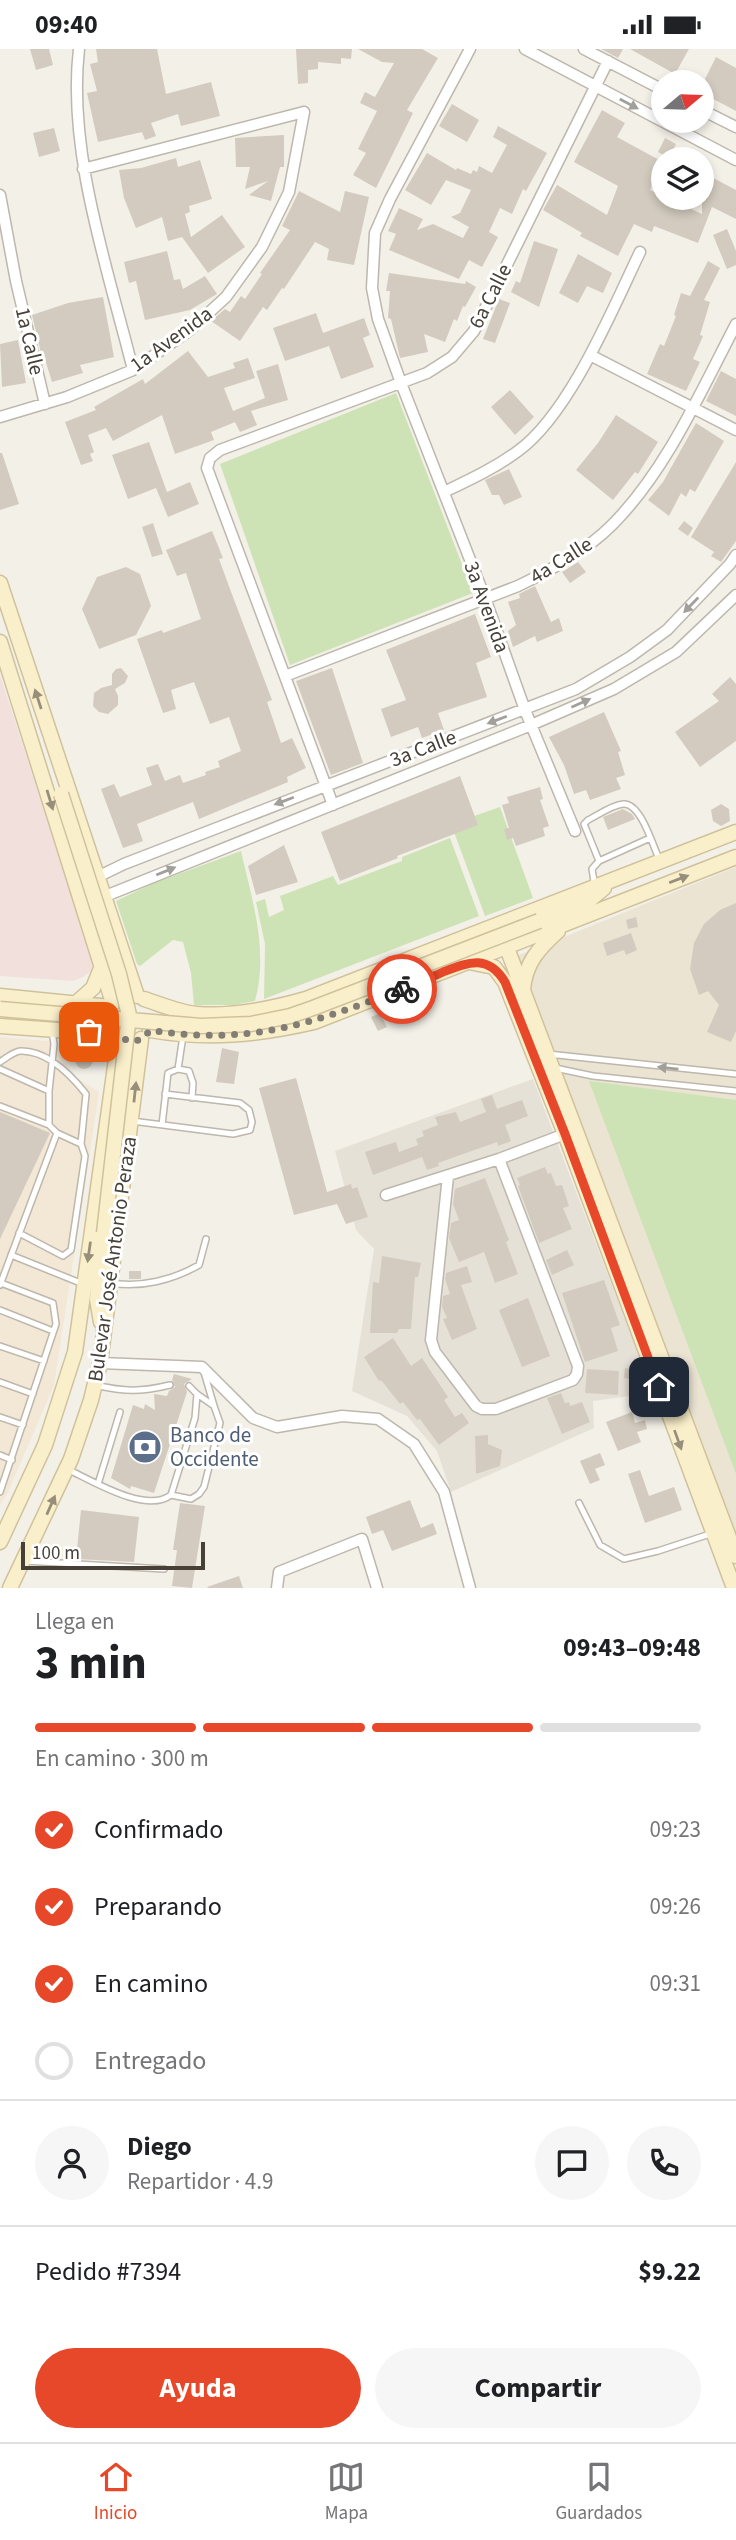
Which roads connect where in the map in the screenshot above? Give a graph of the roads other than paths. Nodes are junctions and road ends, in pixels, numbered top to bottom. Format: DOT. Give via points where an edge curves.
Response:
graph roads {
  1 [pos="79,49"];
  2 [pos="470,49"];
  3 [pos="525,49"];
  4 [pos="584,49"];
  5 [pos="608,61"];
  6 [pos="651,84"];
  7 [pos="595,86"];
  8 [pos="714,116"];
  9 [pos="736,127"];
  10 [pos="736,160"];
  11 [pos="83,169"];
  12 [pos="0,195"];
  13 [pos="640,252"];
  14 [pos="736,324"];
  15 [pos="590,355"];
  16 [pos="133,370"];
  17 [pos="401,383"];
  18 [pos="45,404"];
  19 [pos="693,408"];
  20 [pos="0,417"];
  21 [pos="736,430"];
  22 [pos="444,492"];
  23 [pos="736,555"];
  24 [pos="0,583"];
  25 [pos="0,589"];
  26 [pos="736,595"];
  27 [pos="485,598"];
  28 [pos="7,603"];
  29 [pos="0,642"];
  30 [pos="285,676"];
  31 [pos="525,710"];
  32 [pos="531,725"];
  33 [pos="48,730"];
  34 [pos="30,737"];
  35 [pos="48,757"];
  36 [pos="326,785"];
  37 [pos="333,805"];
  38 [pos="575,831"];
  39 [pos="736,832"];
  40 [pos="650,838"];
  41 [pos="736,857"];
  42 [pos="599,861"];
  43 [pos="660,861"];
  44 [pos="96,876"];
  45 [pos="613,880"];
  46 [pos="595,887"];
  47 [pos="79,892"];
  48 [pos="103,897"];
  49 [pos="621,901"];
  50 [pos="587,902"];
  51 [pos="566,924"];
  52 [pos="488,929"];
  53 [pos="507,948"];
  54 [pos="469,962"];
  55 [pos="102,966"];
  56 [pos="523,991"];
  57 [pos="0,996"];
  58 [pos="140,998"];
  59 [pos="75,1004"];
  60 [pos="111,1005"];
  61 [pos="0,1009"];
  62 [pos="0,1026"];
  63 [pos="52,1031"];
  64 [pos="145,1035"];
  65 [pos="183,1035"];
  66 [pos="116,1036"];
  67 [pos="53,1061"];
  68 [pos="550,1061"];
  69 [pos="0,1062"];
  70 [pos="610,1062"];
  71 [pos="0,1069"];
  72 [pos="178,1069"];
  73 [pos="736,1074"];
  74 [pos="609,1078"];
  75 [pos="49,1091"];
  76 [pos="736,1091"];
  77 [pos="165,1094"];
  78 [pos="192,1098"];
  79 [pos="0,1106"];
  80 [pos="132,1121"];
  81 [pos="49,1125"];
  82 [pos="162,1125"];
  83 [pos="57,1133"];
  84 [pos="565,1134"];
  85 [pos="81,1144"];
  86 [pos="499,1159"];
  87 [pos="448,1176"];
  88 [pos="386,1195"];
  89 [pos="607,1229"];
  90 [pos="19,1233"];
  91 [pos="205,1239"];
  92 [pos="11,1255"];
  93 [pos="111,1283"];
  94 [pos="0,1284"];
  95 [pos="85,1285"];
  96 [pos="97,1299"];
  97 [pos="0,1310"];
  98 [pos="80,1326"];
  99 [pos="54,1331"];
  100 [pos="104,1336"];
  101 [pos="646,1336"];
  102 [pos="0,1346"];
  103 [pos="44,1361"];
  104 [pos="100,1363"];
  105 [pos="202,1367"];
  106 [pos="0,1382"];
  107 [pos="95,1385"];
  108 [pos="170,1385"];
  109 [pos="189,1386"];
  110 [pos="33,1394"];
  111 [pos="197,1394"];
  112 [pos="214,1406"];
  113 [pos="120,1412"];
  114 [pos="0,1417"];
  115 [pos="23,1426"];
  116 [pos="0,1455"];
  117 [pos="12,1460"];
  118 [pos="67,1469"];
  119 [pos="98,1484"];
  120 [pos="0,1492"];
  121 [pos="171,1495"];
  122 [pos="579,1503"];
  123 [pos="2,1533"];
  124 [pos="713,1533"];
  125 [pos="736,1556"];
  126 [pos="25,1561"];
  127 [pos="164,1569"];
  128 [pos="13,1586"];
  129 [pos="277,1588"];
  130 [pos="377,1588"];
  131 [pos="470,1588"];
  132 [pos="734,1588"];
  1 -- 11 [label="street" via="75,80"];
  2 -- 17 [label="street, 3a Avenida" via="375,233 372,288"];
  3 -- 7 [label="street"];
  4 -- 5 [label="street"];
  5 -- 6 [label="street"];
  5 -- 7 [label="street, 6a Calle"];
  7 -- 10 [label="street, one-way"];
  7 -- 17 [label="street, 6a Calle" via="474,331 452,357"];
  8 -- 9 [label="street"];
  11 -- 16 [label="street"];
  11 -- 16 [label="street, 1a Avenida" via="304,112 289,192 262,247 226,297 190,330"];
  12 -- 18 [label="street, 1a Calle"];
  13 -- 15 [label="street"];
  14 -- 19 [label="street, 4a Calle"];
  15 -- 19 [label="street"];
  15 -- 22 [label="street" via="566,397 521,450"];
  16 -- 18 [label="street, 1a Avenida"];
  17 -- 22 [label="street, 3a Avenida"];
  17 -- 30 [label="street, 6a Calle" via="220,450 207,468"];
  18 -- 20 [label="street, 1a Avenida"];
  19 -- 21 [label="street"];
  19 -- 27 [label="street, 4a Calle" via="636,499 611,527 553,569"];
  22 -- 27 [label="street, 3a Avenida"];
  23 -- 31 [label="street, 3a Calle, one-way" via="667,630 576,689"];
  24 -- 28 [label="main road"];
  25 -- 28 [label="street"];
  32 -- 26 [label="street, 3a Calle, one-way" via="614,689 676,652"];
  27 -- 30 [label="street, 4a Calle"];
  27 -- 31 [label="street, 3a Avenida"];
  33 -- 28 [label="main road, one-way"];
  29 -- 34 [label="main road"];
  30 -- 36 [label="street"];
  31 -- 32 [label="street, 3a Avenida"];
  31 -- 36 [label="street, 3a Calle, one-way"];
  32 -- 37 [label="street, 3a Calle"];
  32 -- 38 [label="street, 3a Avenida"];
  33 -- 35 [label="main road"];
  33 -- 44 [label="main road"];
  34 -- 35 [label="main road"];
  34 -- 47 [label="main road, one-way"];
  35 -- 96 [label="main road, bridge" via="129,1015"];
  36 -- 37 [label="street"];
  36 -- 44 [label="street, 3a Calle, one-way"];
  48 -- 37 [label="street, 3a Calle, one-way"];
  39 -- 43 [label="main road"];
  40 -- 42 [label="lane"];
  40 -- 42 [label="lane" via="639,811 622,803 584,824"];
  40 -- 43 [label="lane"];
  49 -- 41 [label="main road, one-way"];
  42 -- 46 [label="lane" via="592,869"];
  43 -- 45 [label="main road"];
  44 -- 47 [label="street, 3a Calle"];
  44 -- 48 [label="main road"];
  45 -- 46 [label="main road"];
  45 -- 50 [label="main road"];
  46 -- 52 [label="main road"];
  47 -- 55 [label="main road"];
  48 -- 58 [label="main road"];
  49 -- 50 [label="main road"];
  49 -- 51 [label="main road"];
  50 -- 61 [label="main road, bridge" via="313,1008 251,1024 201,1026"];
  51 -- 53 [label="main road"];
  51 -- 56 [label="main road" via="532,959"];
  52 -- 53 [label="main road"];
  52 -- 58 [label="main road" via="337,988 272,1008 194,1014"];
  53 -- 54 [label="main road"];
  53 -- 56 [label="main road"];
  54 -- 65 [label="main road" via="314,1022 243,1035"];
  54 -- 84 [label="main road" via="494,967 505,982"];
  55 -- 59 [label="main road" via="93,988"];
  55 -- 60 [label="main road"];
  56 -- 68 [label="main road"];
  57 -- 59 [label="main road"];
  58 -- 60 [label="main road" via="124,996"];
  58 -- 64 [label="main road" via="153,1017"];
  59 -- 60 [label="main road"];
  60 -- 66 [label="main road" via="107,1021"];
  62 -- 63 [label="main road"];
  63 -- 66 [label="main road"];
  63 -- 67 [label="lane"];
  64 -- 65 [label="main road"];
  64 -- 66 [label="main road" via="126,1041"];
  80 -- 64 [label="main road, Bulevar José Antonio Peraza, one-way"];
  65 -- 72 [label="lane"];
  66 -- 95 [label="main road, Bulevar José Antonio Peraza, one-way"];
  67 -- 69 [label="lane" via="19,1051"];
  67 -- 75 [label="lane"];
  67 -- 85 [label="lane" via="86,1094"];
  68 -- 70 [label="lane"];
  68 -- 74 [label="lane"];
  68 -- 89 [label="main road"];
  73 -- 70 [label="lane, one-way"];
  70 -- 74 [label="lane"];
  71 -- 75 [label="lane"];
  72 -- 77 [label="lane" via="168,1073"];
  72 -- 78 [label="lane" via="189,1071"];
  74 -- 76 [label="lane"];
  75 -- 81 [label="lane"];
  77 -- 78 [label="lane"];
  77 -- 82 [label="lane"];
  78 -- 82 [label="lane" via="240,1103 249,1109 250,1130 233,1134"];
  79 -- 81 [label="lane"];
  80 -- 82 [label="lane"];
  80 -- 93 [label="main road, Bulevar José Antonio Peraza"];
  81 -- 83 [label="lane"];
  83 -- 85 [label="lane"];
  83 -- 90 [label="lane"];
  84 -- 86 [label="street"];
  84 -- 89 [label="main road"];
  85 -- 90 [label="lane" via="85,1164 71,1250 63,1256"];
  86 -- 87 [label="street"];
  86 -- 87 [label="street" via="578,1366 573,1380 496,1409 476,1406 431,1340"];
  87 -- 88 [label="street"];
  89 -- 101 [label="main road"];
  90 -- 92 [label="lane"];
  91 -- 93 [label="lane" via="199,1265 183,1275 131,1287"];
  92 -- 94 [label="lane"];
  92 -- 95 [label="lane"];
  93 -- 100 [label="main road, Bulevar José Antonio Peraza"];
  94 -- 99 [label="lane" via="53,1303"];
  95 -- 98 [label="main road, Bulevar José Antonio Peraza"];
  96 -- 98 [label="main road"];
  96 -- 100 [label="main road"];
  97 -- 99 [label="lane"];
  98 -- 123 [label="main road, Bulevar José Antonio Peraza" via="45,1445"];
  99 -- 103 [label="lane"];
  100 -- 104 [label="main road, Bulevar José Antonio Peraza"];
  101 -- 124 [label="main road, one-way"];
  101 -- 125 [label="main road"];
  102 -- 103 [label="lane"];
  103 -- 110 [label="lane"];
  104 -- 105 [label="street"];
  104 -- 107 [label="main road, Bulevar José Antonio Peraza"];
  105 -- 112 [label="lane"];
  105 -- 131 [label="street" via="253,1418 277,1427 342,1416 378,1419 414,1444 444,1492"];
  106 -- 110 [label="lane"];
  107 -- 108 [label="lane" via="129,1392"];
  107 -- 118 [label="main road, Bulevar José Antonio Peraza"];
  109 -- 111 [label="lane"];
  110 -- 115 [label="lane"];
  111 -- 112 [label="lane"];
  111 -- 121 [label="lane" via="195,1418"];
  112 -- 121 [label="lane" via="220,1423 204,1487 191,1499"];
  113 -- 119 [label="lane"];
  114 -- 115 [label="lane"];
  115 -- 117 [label="lane"];
  116 -- 117 [label="lane"];
  117 -- 120 [label="lane"];
  118 -- 119 [label="lane"];
  126 -- 118 [label="main road, Bulevar José Antonio Peraza, one-way"];
  119 -- 121 [label="lane" via="143,1501"];
  122 -- 124 [label="lane" via="600,1545 624,1559"];
  124 -- 132 [label="main road"];
  126 -- 127 [label="lane"];
  126 -- 128 [label="main road, Bulevar José Antonio Peraza"];
  129 -- 130 [label="street" via="279,1572 362,1539"];
}
